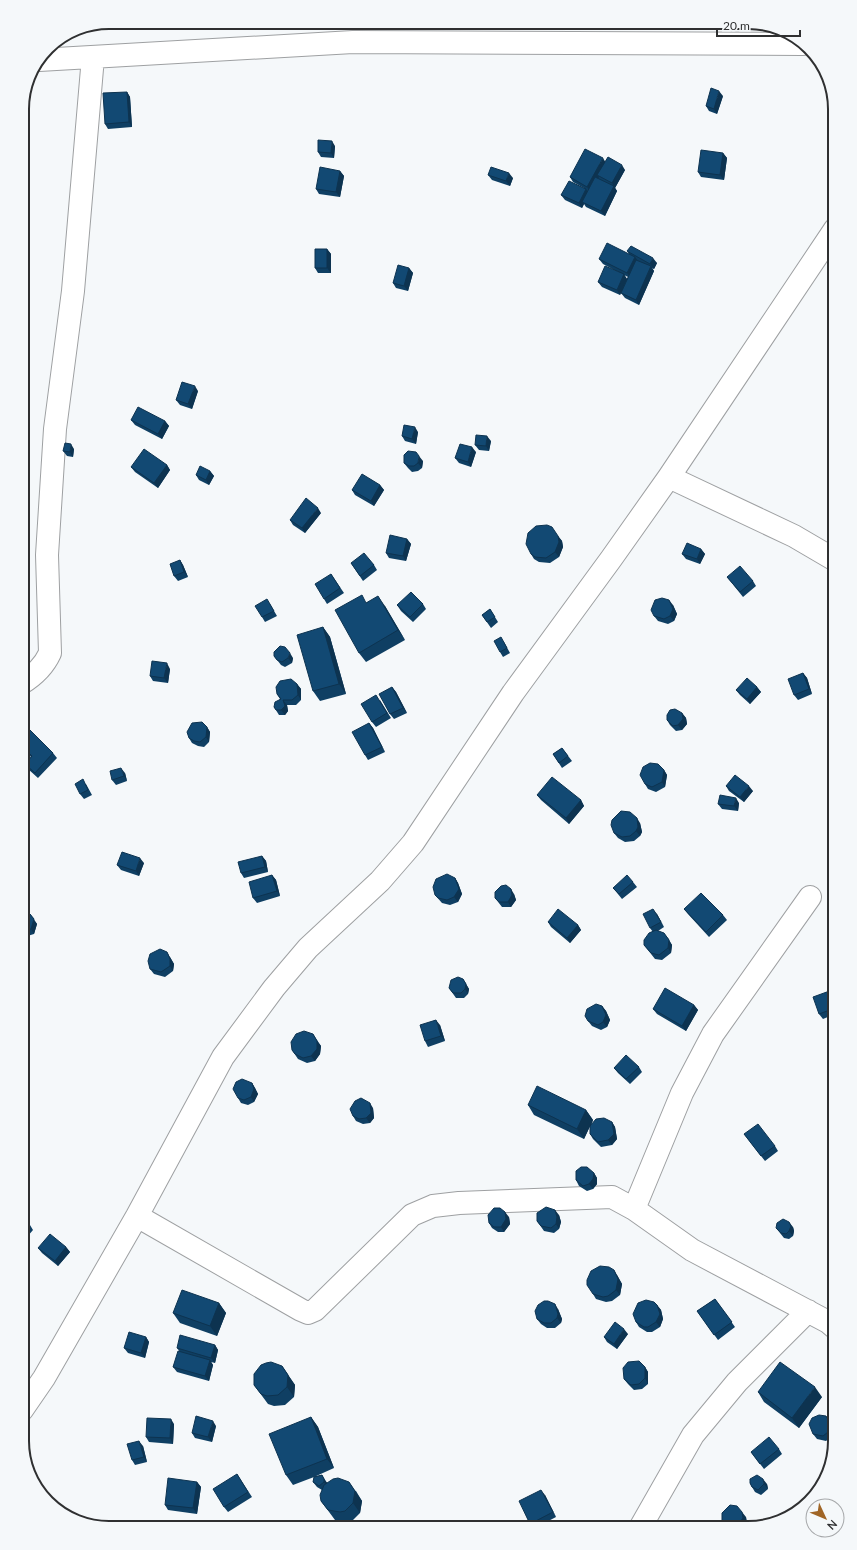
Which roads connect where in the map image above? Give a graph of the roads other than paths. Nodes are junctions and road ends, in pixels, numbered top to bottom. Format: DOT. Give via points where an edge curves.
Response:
graph roads {
  1 [pos="795,44"];
  2 [pos="93,57"];
  3 [pos="46,60"];
  4 [pos="828,239"];
  5 [pos="669,477"];
  6 [pos="828,556"];
  7 [pos="29,679"];
  8 [pos="810,897"];
  9 [pos="634,1208"];
  10 [pos="137,1216"];
  11 [pos="808,1311"];
  12 [pos="828,1322"];
  13 [pos="29,1400"];
  14 [pos="644,1521"];
  1 -- 2 [label="street" via="353,42"];
  2 -- 3 [label="street"];
  2 -- 7 [label="street" via="73,291 55,429 47,555 50,653 45,664"];
  4 -- 5 [label="street"];
  5 -- 6 [label="street" via="794,536"];
  5 -- 10 [label="street" via="513,693 413,843 380,881 308,948 274,988 223,1057"];
  8 -- 9 [label="street" via="713,1034 682,1094"];
  9 -- 10 [label="street" via="612,1197 433,1206 412,1215 316,1310 308,1313"];
  9 -- 11 [label="street" via="692,1250"];
  10 -- 13 [label="street"];
  11 -- 12 [label="street"];
  11 -- 14 [label="street" via="737,1382 693,1435"];
}
